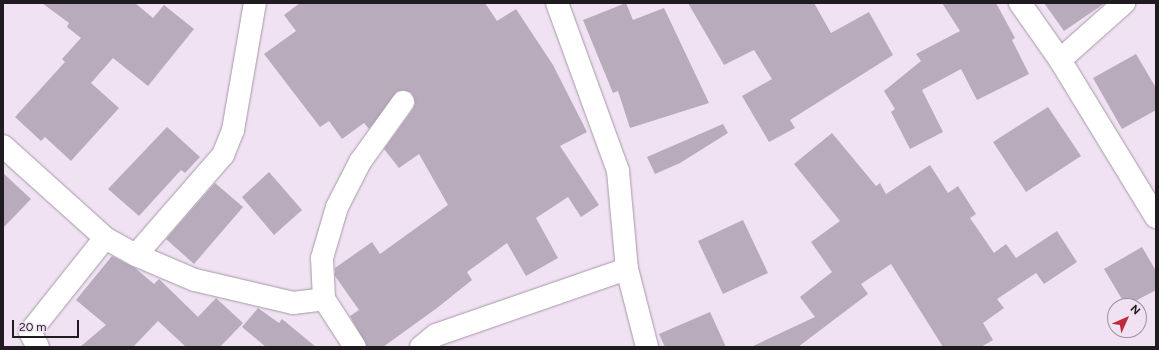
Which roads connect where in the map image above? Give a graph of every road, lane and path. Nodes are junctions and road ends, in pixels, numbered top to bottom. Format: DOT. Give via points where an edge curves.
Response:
graph roads {
  1 [pos="255,3"];
  2 [pos="558,3"];
  3 [pos="1020,3"];
  4 [pos="1124,3"];
  5 [pos="1060,60"];
  6 [pos="403,102"];
  7 [pos="3,146"];
  8 [pos="1156,217"];
  9 [pos="106,238"];
  10 [pos="136,255"];
  11 [pos="627,269"];
  12 [pos="324,299"];
  13 [pos="38,347"];
  14 [pos="355,347"];
  15 [pos="421,347"];
  16 [pos="647,347"];
  1 -- 10 [label="street" via="233,130 223,155"];
  2 -- 11 [label="street" via="618,171"];
  3 -- 5 [label="street"];
  4 -- 5 [label="street"];
  5 -- 8 [label="street"];
  6 -- 12 [label="street" via="360,162 336,207 322,258"];
  7 -- 9 [label="street"];
  9 -- 10 [label="street"];
  9 -- 13 [label="street" via="30,332"];
  10 -- 12 [label="street" via="195,280 256,295 292,303"];
  11 -- 15 [label="street" via="436,335"];
  11 -- 16 [label="street"];
  12 -- 14 [label="street"];
}
